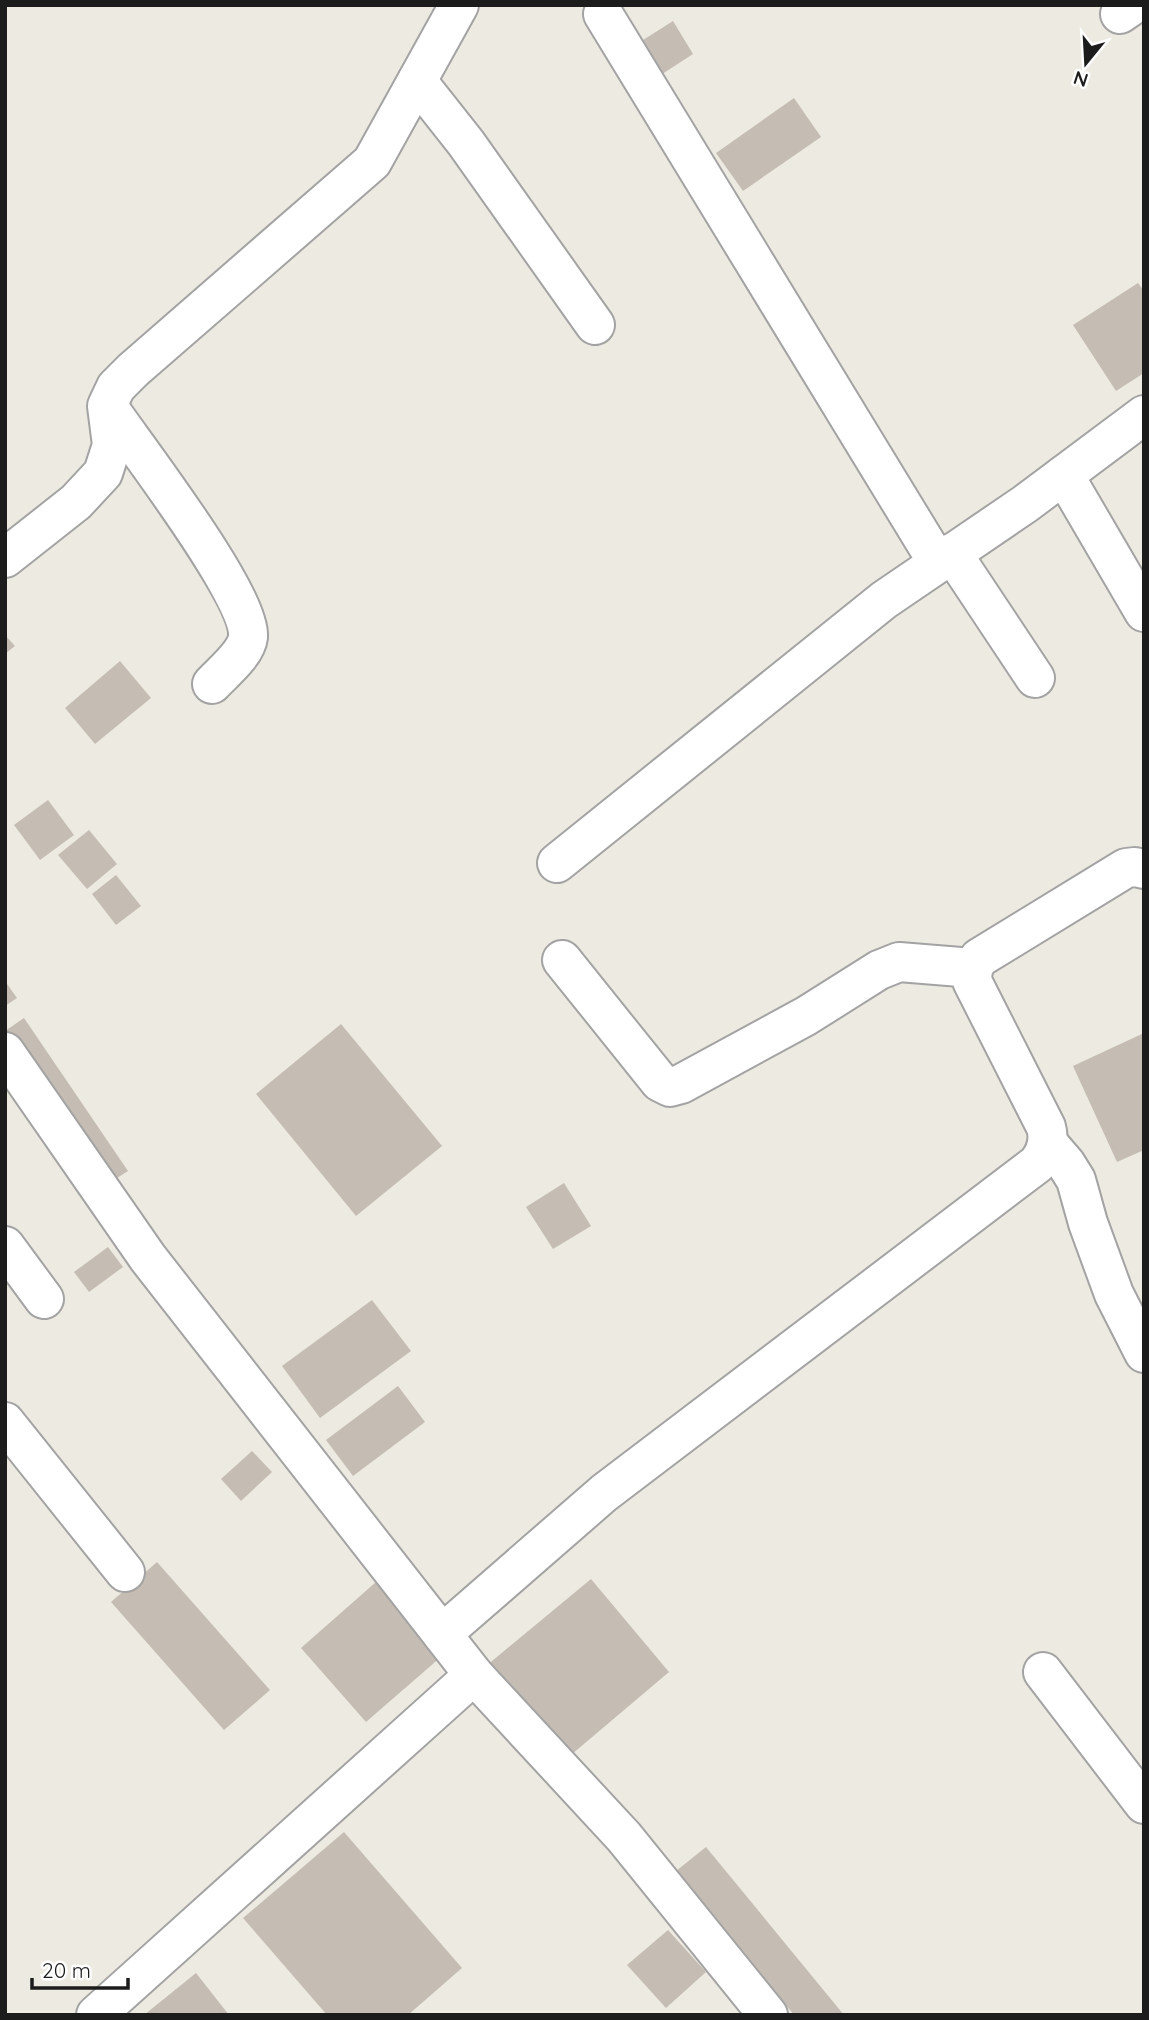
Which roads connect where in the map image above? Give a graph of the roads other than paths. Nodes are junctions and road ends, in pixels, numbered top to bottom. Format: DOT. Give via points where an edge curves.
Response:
graph roads {
  1 [pos="459,5"];
  2 [pos="603,14"];
  3 [pos="417,81"];
  4 [pos="595,325"];
  5 [pos="107,406"];
  6 [pos="1144,415"];
  7 [pos="1063,475"];
  8 [pos="5,558"];
  9 [pos="945,558"];
  10 [pos="1144,612"];
  11 [pos="1035,678"];
  12 [pos="212,684"];
  13 [pos="557,863"];
  14 [pos="1144,869"];
  15 [pos="562,960"];
  16 [pos="973,968"];
  17 [pos="7,1058"];
  18 [pos="1048,1143"];
  19 [pos="5,1246"];
  20 [pos="44,1299"];
  21 [pos="1144,1353"];
  22 [pos="5,1422"];
  23 [pos="125,1572"];
  24 [pos="442,1634"];
  25 [pos="1043,1672"];
  26 [pos="474,1675"];
  27 [pos="1144,1804"];
  28 [pos="96,2015"];
  29 [pos="768,2015"];
  1 -- 3 [label="street"];
  2 -- 9 [label="street"];
  3 -- 4 [label="street"];
  3 -- 5 [label="street" via="372,162 133,370 116,387"];
  5 -- 8 [label="street" via="112,445 103,473 76,502"];
  5 -- 12 [label="street" via="221,569 247,621 248,640"];
  6 -- 7 [label="street"];
  7 -- 9 [label="street"];
  7 -- 10 [label="street"];
  9 -- 11 [label="street"];
  9 -- 13 [label="street" via="884,600"];
  14 -- 16 [label="street" via="1126,868 979,958"];
  15 -- 16 [label="street" via="660,1082 670,1087 899,962"];
  16 -- 18 [label="street" via="972,981 1046,1127"];
  17 -- 24 [label="street" via="148,1258"];
  18 -- 21 [label="street" via="1076,1180 1114,1294"];
  18 -- 24 [label="street" via="1037,1164 604,1493"];
  19 -- 20 [label="street"];
  22 -- 23 [label="street"];
  24 -- 26 [label="street"];
  25 -- 27 [label="street"];
  26 -- 28 [label="street"];
  26 -- 29 [label="street" via="624,1837"];
}
